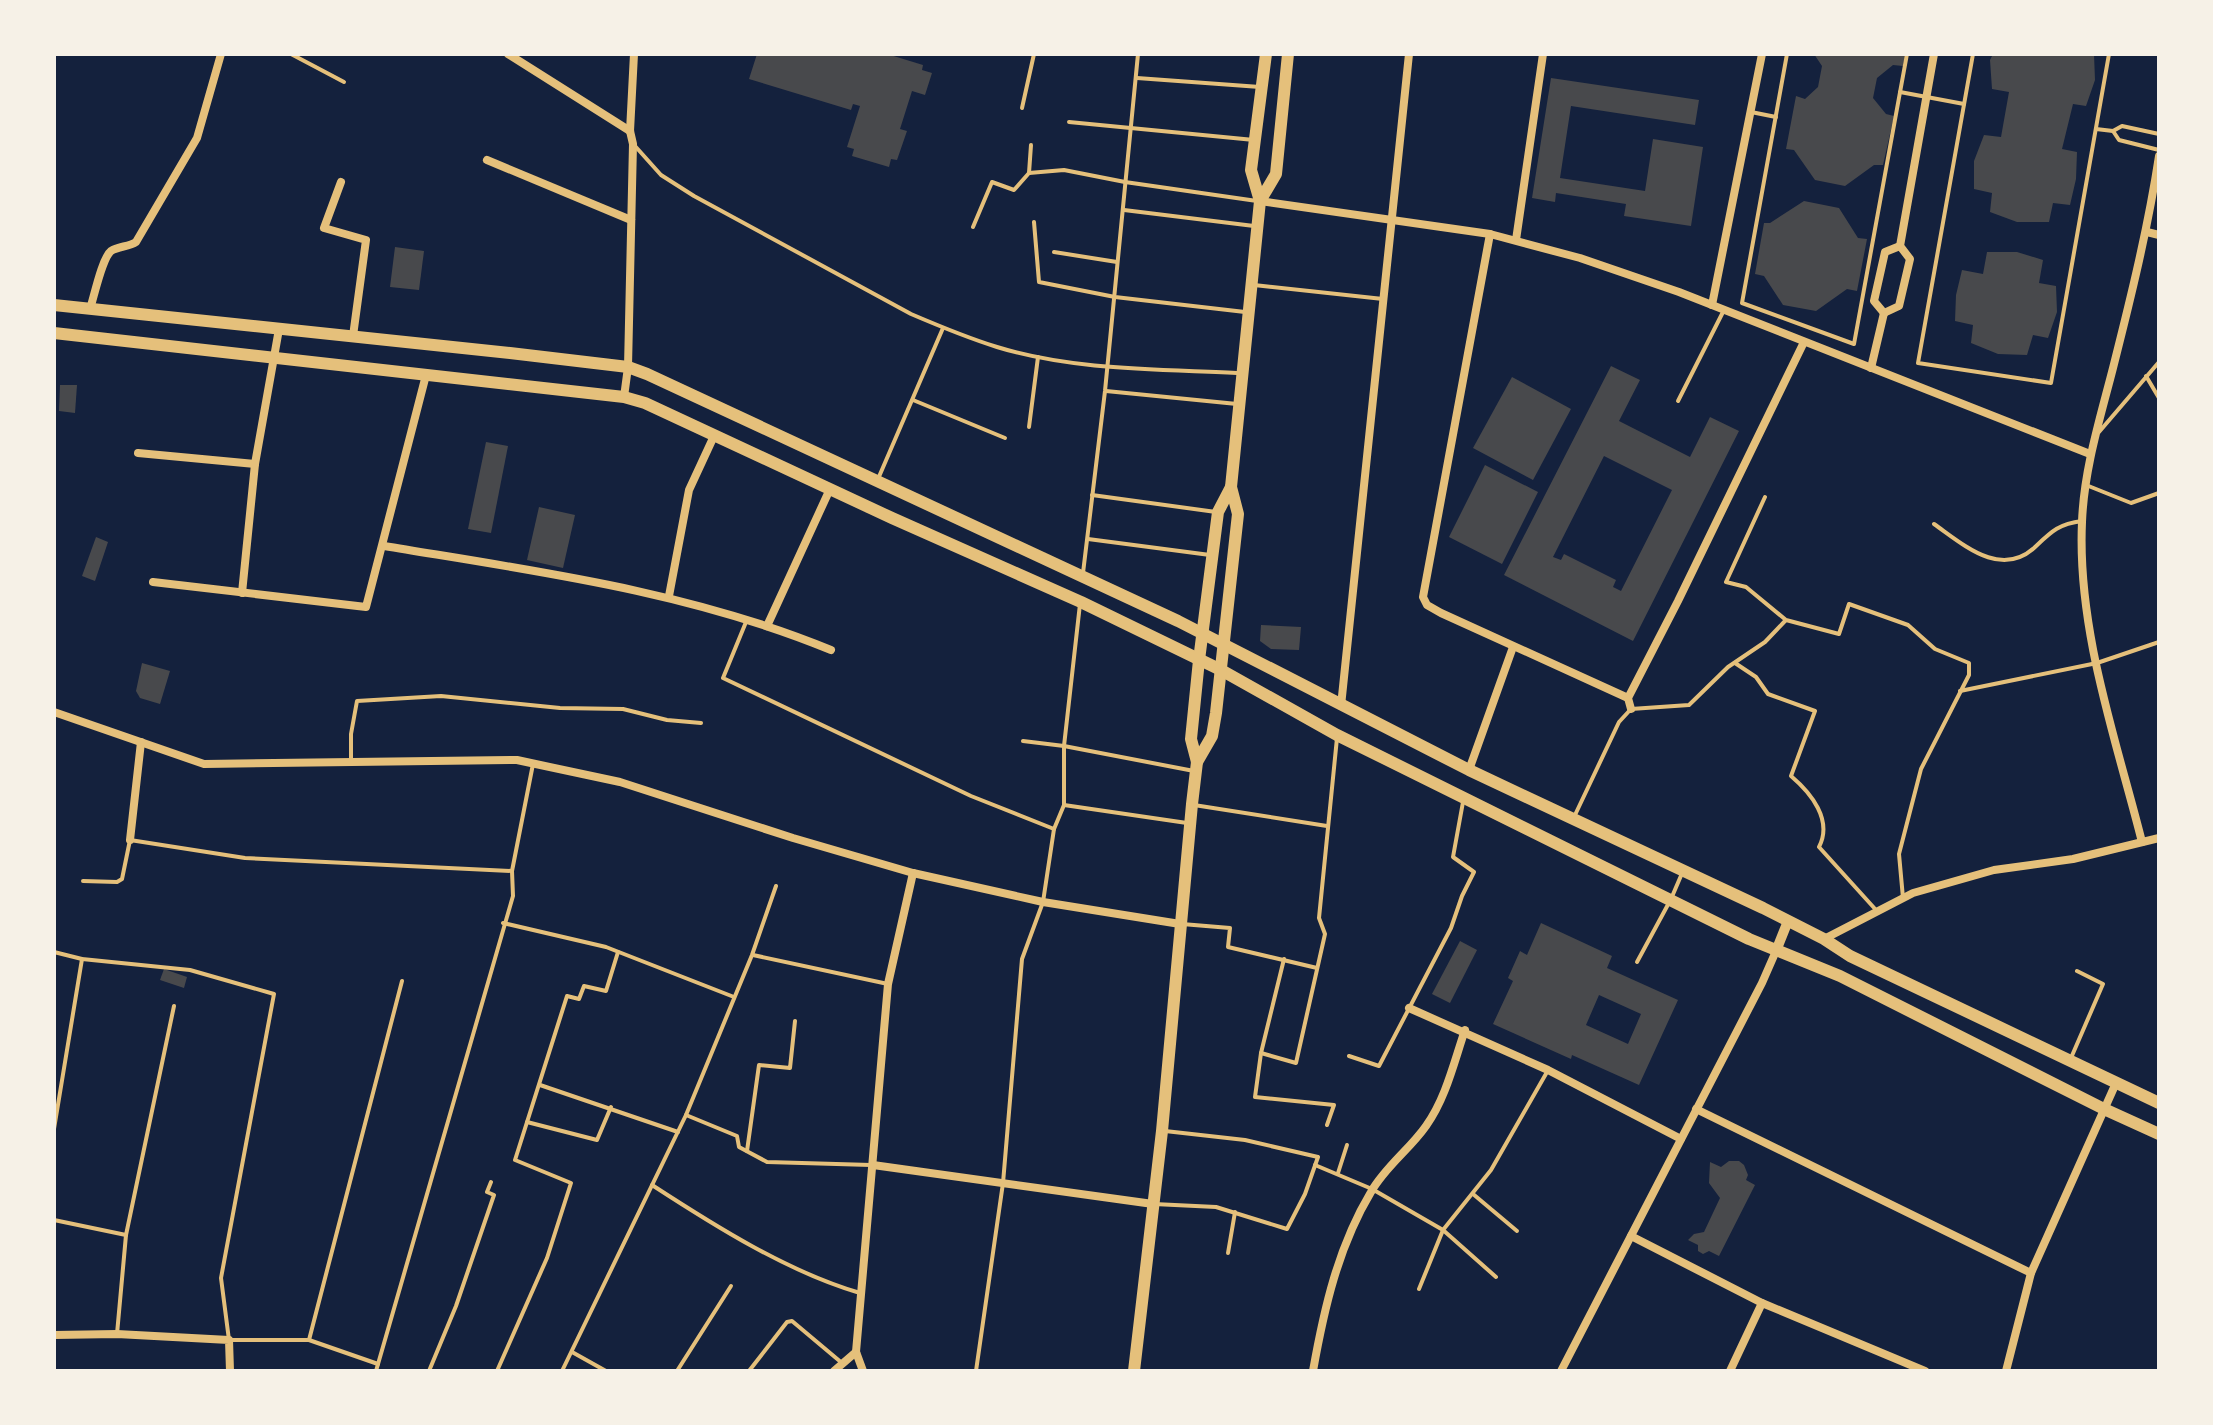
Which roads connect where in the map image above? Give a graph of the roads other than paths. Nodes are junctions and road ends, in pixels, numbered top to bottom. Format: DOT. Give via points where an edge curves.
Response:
graph roads {
  1 [pos="221,54"];
  2 [pos="291,54"];
  3 [pos="508,54"];
  4 [pos="634,54"];
  5 [pos="1034,54"];
  6 [pos="1138,54"];
  7 [pos="1266,54"];
  8 [pos="1288,54"];
  9 [pos="1409,54"];
  10 [pos="1543,54"];
  11 [pos="1762,54"];
  12 [pos="1787,54"];
  13 [pos="1907,54"];
  14 [pos="1934,54"];
  15 [pos="1973,54"];
  16 [pos="2109,54"];
  17 [pos="1136,78"];
  18 [pos="344,82"];
  19 [pos="1262,87"];
  20 [pos="1900,92"];
  21 [pos="1926,97"];
  22 [pos="1964,104"];
  23 [pos="1022,108"];
  24 [pos="1751,112"];
  25 [pos="1776,117"];
  26 [pos="1069,122"];
  27 [pos="1131,129"];
  28 [pos="2096,129"];
  29 [pos="630,131"];
  30 [pos="2113,131"];
  31 [pos="2159,134"];
  32 [pos="1256,140"];
  33 [pos="633,144"];
  34 [pos="1031,145"];
  35 [pos="2159,153"];
  36 [pos="487,160"];
  37 [pos="1029,173"];
  38 [pos="341,182"];
  39 [pos="1125,182"];
  40 [pos="1260,201"];
  41 [pos="1123,210"];
  42 [pos="1393,219"];
  43 [pos="631,220"];
  44 [pos="1034,222"];
  45 [pos="973,227"];
  46 [pos="1256,227"];
  47 [pos="2147,232"];
  48 [pos="1490,234"];
  49 [pos="2159,235"];
  50 [pos="1516,240"];
  51 [pos="1900,246"];
  52 [pos="1054,252"];
  53 [pos="1117,262"];
  54 [pos="1251,284"];
  55 [pos="1115,297"];
  56 [pos="1383,299"];
  57 [pos="54,305"];
  58 [pos="1712,305"];
  59 [pos="90,309"];
  60 [pos="1724,310"];
  61 [pos="1249,313"];
  62 [pos="1884,313"];
  63 [pos="943,328"];
  64 [pos="279,329"];
  65 [pos="54,333"];
  66 [pos="353,336"];
  67 [pos="1804,342"];
  68 [pos="1038,357"];
  69 [pos="274,358"];
  70 [pos="2159,362"];
  71 [pos="1107,366"];
  72 [pos="628,367"];
  73 [pos="1871,368"];
  74 [pos="1243,373"];
  75 [pos="426,375"];
  76 [pos="2146,376"];
  77 [pos="1105,391"];
  78 [pos="624,397"];
  79 [pos="2159,398"];
  80 [pos="913,400"];
  81 [pos="1678,401"];
  82 [pos="1239,404"];
  83 [pos="1029,427"];
  84 [pos="714,436"];
  85 [pos="2094,437"];
  86 [pos="1005,438"];
  87 [pos="138,453"];
  88 [pos="2090,454"];
  89 [pos="255,464"];
  90 [pos="877,481"];
  91 [pos="2086,485"];
  92 [pos="1231,487"];
  93 [pos="830,489"];
  94 [pos="2159,493"];
  95 [pos="1092,495"];
  96 [pos="1765,497"];
  97 [pos="1218,512"];
  98 [pos="2082,521"];
  99 [pos="1934,524"];
  100 [pos="1087,539"];
  101 [pos="384,546"];
  102 [pos="1212,555"];
  103 [pos="1082,576"];
  104 [pos="153,582"];
  105 [pos="242,593"];
  106 [pos="669,596"];
  107 [pos="1081,602"];
  108 [pos="746,620"];
  109 [pos="1786,620"];
  110 [pos="767,626"];
  111 [pos="1203,633"];
  112 [pos="2159,642"];
  113 [pos="1222,644"];
  114 [pos="1513,647"];
  115 [pos="831,650"];
  116 [pos="1199,660"];
  117 [pos="1735,663"];
  118 [pos="2097,663"];
  119 [pos="1221,670"];
  120 [pos="1960,691"];
  121 [pos="1628,698"];
  122 [pos="1341,707"];
  123 [pos="1631,709"];
  124 [pos="54,712"];
  125 [pos="701,723"];
  126 [pos="1337,735"];
  127 [pos="1023,741"];
  128 [pos="141,742"];
  129 [pos="1064,746"];
  130 [pos="351,764"];
  131 [pos="533,764"];
  132 [pos="1197,767"];
  133 [pos="1469,770"];
  134 [pos="1464,798"];
  135 [pos="1192,804"];
  136 [pos="1064,805"];
  137 [pos="1574,817"];
  138 [pos="1190,824"];
  139 [pos="1327,826"];
  140 [pos="1054,829"];
  141 [pos="2159,838"];
  142 [pos="130,840"];
  143 [pos="2142,842"];
  144 [pos="1684,869"];
  145 [pos="512,871"];
  146 [pos="913,873"];
  147 [pos="83,881"];
  148 [pos="776,886"];
  149 [pos="1903,898"];
  150 [pos="1671,899"];
  151 [pos="1043,902"];
  152 [pos="1876,910"];
  153 [pos="1788,921"];
  154 [pos="503,923"];
  155 [pos="1180,924"];
  156 [pos="1824,939"];
  157 [pos="1776,951"];
  158 [pos="54,952"];
  159 [pos="618,952"];
  160 [pos="752,955"];
  161 [pos="82,959"];
  162 [pos="1284,959"];
  163 [pos="1637,962"];
  164 [pos="1317,968"];
  165 [pos="2077,971"];
  166 [pos="402,981"];
  167 [pos="888,984"];
  168 [pos="734,997"];
  169 [pos="174,1006"];
  170 [pos="1409,1008"];
  171 [pos="795,1021"];
  172 [pos="1465,1030"];
  173 [pos="1261,1053"];
  174 [pos="1349,1056"];
  175 [pos="2070,1060"];
  176 [pos="1548,1070"];
  177 [pos="2116,1083"];
  178 [pos="539,1084"];
  179 [pos="2159,1103"];
  180 [pos="611,1107"];
  181 [pos="1696,1109"];
  182 [pos="2104,1109"];
  183 [pos="686,1115"];
  184 [pos="527,1122"];
  185 [pos="1327,1125"];
  186 [pos="54,1129"];
  187 [pos="1162,1131"];
  188 [pos="678,1132"];
  189 [pos="2159,1134"];
  190 [pos="1681,1139"];
  191 [pos="1347,1145"];
  192 [pos="747,1151"];
  193 [pos="873,1165"];
  194 [pos="1315,1165"];
  195 [pos="1338,1173"];
  196 [pos="491,1182"];
  197 [pos="1003,1183"];
  198 [pos="652,1185"];
  199 [pos="1372,1189"];
  200 [pos="1473,1194"];
  201 [pos="1153,1204"];
  202 [pos="1235,1212"];
  203 [pos="54,1220"];
  204 [pos="1443,1230"];
  205 [pos="1517,1231"];
  206 [pos="126,1235"];
  207 [pos="1631,1236"];
  208 [pos="1228,1253"];
  209 [pos="2031,1273"];
  210 [pos="1496,1277"];
  211 [pos="731,1286"];
  212 [pos="1419,1289"];
  213 [pos="860,1293"];
  214 [pos="1762,1303"];
  215 [pos="117,1334"];
  216 [pos="54,1335"];
  217 [pos="229,1340"];
  218 [pos="309,1340"];
  219 [pos="572,1352"];
  220 [pos="856,1352"];
  221 [pos="1898,1359"];
  222 [pos="842,1363"];
  223 [pos="378,1364"];
  224 [pos="230,1371"];
  225 [pos="376,1371"];
  226 [pos="429,1371"];
  227 [pos="497,1371"];
  228 [pos="562,1371"];
  229 [pos="606,1371"];
  230 [pos="677,1371"];
  231 [pos="749,1371"];
  232 [pos="834,1371"];
  233 [pos="863,1371"];
  234 [pos="976,1371"];
  235 [pos="1134,1371"];
  236 [pos="1313,1371"];
  237 [pos="1561,1371"];
  238 [pos="1730,1371"];
  239 [pos="1894,1371"];
  240 [pos="1925,1371"];
  241 [pos="2006,1371"];
  1 -- 59 [label="street" via="187,159 136,242 107,256"];
  2 -- 18 [label="lane"];
  3 -- 29 [label="street"];
  4 -- 29 [label="street"];
  5 -- 23 [label="lane"];
  6 -- 17 [label="lane"];
  7 -- 19 [label="main road"];
  8 -- 40 [label="main road" via="1276,174"];
  9 -- 42 [label="street"];
  10 -- 50 [label="street"];
  11 -- 24 [label="street"];
  12 -- 25 [label="lane"];
  13 -- 20 [label="lane"];
  14 -- 21 [label="street"];
  15 -- 22 [label="lane"];
  16 -- 28 [label="lane"];
  17 -- 19 [label="lane"];
  17 -- 27 [label="lane"];
  19 -- 32 [label="main road"];
  20 -- 21 [label="lane"];
  20 -- 25 [label="lane" via="1854,344 1742,303"];
  21 -- 22 [label="lane"];
  21 -- 51 [label="street"];
  22 -- 28 [label="lane" via="1918,363 2051,383"];
  24 -- 25 [label="lane"];
  24 -- 58 [label="street"];
  26 -- 27 [label="lane"];
  27 -- 32 [label="lane"];
  27 -- 39 [label="lane"];
  28 -- 30 [label="lane"];
  29 -- 33 [label="street"];
  30 -- 31 [label="lane" via="2122,126"];
  30 -- 35 [label="lane" via="2119,140"];
  32 -- 40 [label="main road" via="1251,170"];
  33 -- 43 [label="street"];
  33 -- 63 [label="lane" via="661,175 694,196"];
  34 -- 37 [label="lane"];
  35 -- 47 [label="street"];
  36 -- 43 [label="street"];
  37 -- 39 [label="lane" via="1064,170"];
  37 -- 45 [label="lane" via="1014,190 992,182"];
  38 -- 66 [label="street" via="324,228 366,240"];
  39 -- 40 [label="lane"];
  39 -- 41 [label="lane"];
  40 -- 42 [label="street"];
  40 -- 46 [label="main road"];
  41 -- 46 [label="lane"];
  41 -- 53 [label="lane"];
  42 -- 48 [label="street"];
  42 -- 56 [label="street"];
  43 -- 72 [label="street"];
  44 -- 55 [label="lane" via="1039,282"];
  46 -- 54 [label="main road"];
  47 -- 49 [label="street"];
  47 -- 85 [label="street"];
  48 -- 50 [label="street"];
  48 -- 114 [label="street" via="1423,597 1441,613"];
  50 -- 58 [label="street"];
  51 -- 62 [label="street" via="1910,259 1899,306"];
  51 -- 62 [label="street" via="1885,252 1879,277 1874,301"];
  52 -- 53 [label="lane"];
  53 -- 55 [label="lane"];
  54 -- 56 [label="lane"];
  54 -- 61 [label="main road"];
  55 -- 61 [label="lane"];
  55 -- 71 [label="lane"];
  56 -- 122 [label="street"];
  57 -- 59 [label="main road"];
  58 -- 60 [label="street"];
  59 -- 64 [label="main road"];
  60 -- 67 [label="street"];
  60 -- 81 [label="lane"];
  61 -- 74 [label="main road"];
  62 -- 73 [label="street"];
  63 -- 68 [label="lane"];
  63 -- 80 [label="lane"];
  64 -- 66 [label="main road"];
  64 -- 69 [label="street"];
  65 -- 69 [label="main road"];
  66 -- 72 [label="main road"];
  67 -- 73 [label="street"];
  67 -- 121 [label="street"];
  68 -- 71 [label="lane"];
  68 -- 83 [label="lane"];
  69 -- 75 [label="main road"];
  69 -- 89 [label="street"];
  70 -- 76 [label="lane"];
  71 -- 74 [label="lane"];
  71 -- 77 [label="lane"];
  72 -- 78 [label="street"];
  72 -- 90 [label="main road"];
  73 -- 88 [label="street"];
  74 -- 82 [label="main road"];
  75 -- 78 [label="main road"];
  75 -- 101 [label="street"];
  76 -- 79 [label="lane"];
  76 -- 85 [label="lane"];
  77 -- 82 [label="lane"];
  77 -- 95 [label="lane"];
  78 -- 84 [label="main road"];
  80 -- 86 [label="lane"];
  80 -- 90 [label="lane"];
  82 -- 92 [label="main road"];
  84 -- 93 [label="main road"];
  84 -- 106 [label="street" via="689,490"];
  85 -- 88 [label="street"];
  87 -- 89 [label="street"];
  88 -- 91 [label="street"];
  89 -- 105 [label="street"];
  90 -- 103 [label="main road"];
  91 -- 94 [label="lane" via="2131,503"];
  91 -- 98 [label="street"];
  92 -- 97 [label="main road"];
  92 -- 113 [label="main road" via="1238,514"];
  93 -- 107 [label="main road"];
  93 -- 110 [label="street"];
  95 -- 97 [label="lane"];
  95 -- 100 [label="lane"];
  96 -- 109 [label="lane" via="1726,582 1746,587"];
  97 -- 102 [label="main road"];
  98 -- 99 [label="lane" via="2064,523 2010,562 1991,559"];
  98 -- 118 [label="street" via="2082,585"];
  100 -- 102 [label="lane"];
  100 -- 103 [label="lane"];
  101 -- 105 [label="street" via="366,607"];
  101 -- 106 [label="street"];
  102 -- 111 [label="main road"];
  103 -- 111 [label="main road"];
  104 -- 105 [label="street"];
  106 -- 108 [label="street"];
  107 -- 116 [label="main road"];
  107 -- 129 [label="lane"];
  108 -- 110 [label="street"];
  108 -- 140 [label="lane" via="723,678 971,796"];
  109 -- 117 [label="lane"];
  109 -- 120 [label="lane" via="1839,634 1849,604 1908,625 1935,649 1969,663"];
  110 -- 115 [label="street"];
  111 -- 113 [label="main road"];
  111 -- 116 [label="main road"];
  112 -- 118 [label="lane"];
  113 -- 119 [label="main road"];
  113 -- 122 [label="main road"];
  114 -- 121 [label="street"];
  114 -- 133 [label="street"];
  116 -- 119 [label="main road"];
  116 -- 132 [label="main road" via="1191,739"];
  117 -- 123 [label="lane" via="1689,705"];
  117 -- 152 [label="lane" via="1756,677 1768,694 1815,711 1791,776 1807,790 1825,824 1819,847"];
  118 -- 120 [label="lane"];
  118 -- 143 [label="street"];
  119 -- 126 [label="main road"];
  119 -- 132 [label="main road" via="1212,736"];
  120 -- 149 [label="lane" via="1921,769 1899,854"];
  121 -- 123 [label="street"];
  122 -- 133 [label="main road"];
  123 -- 137 [label="lane" via="1619,722"];
  124 -- 128 [label="street"];
  125 -- 130 [label="lane" via="623,709 441,696 357,701"];
  126 -- 134 [label="main road"];
  126 -- 139 [label="lane"];
  127 -- 129 [label="lane"];
  128 -- 130 [label="street" via="204,764"];
  128 -- 142 [label="street"];
  129 -- 132 [label="lane"];
  129 -- 136 [label="lane"];
  130 -- 131 [label="street"];
  131 -- 145 [label="lane"];
  131 -- 146 [label="street" via="620,782"];
  132 -- 135 [label="main road"];
  133 -- 137 [label="main road"];
  134 -- 150 [label="main road"];
  134 -- 170 [label="lane" via="1453,857 1474,872"];
  135 -- 138 [label="main road"];
  135 -- 139 [label="lane"];
  136 -- 138 [label="lane"];
  136 -- 140 [label="lane"];
  137 -- 144 [label="main road"];
  138 -- 155 [label="main road"];
  139 -- 164 [label="lane" via="1319,918 1325,934"];
  140 -- 151 [label="lane"];
  141 -- 143 [label="street"];
  142 -- 145 [label="lane" via="245,858"];
  142 -- 147 [label="lane" via="122,879"];
  143 -- 149 [label="street" via="1994,870"];
  144 -- 150 [label="lane"];
  144 -- 153 [label="main road"];
  145 -- 154 [label="lane" via="513,896"];
  146 -- 151 [label="street"];
  146 -- 167 [label="street"];
  148 -- 160 [label="lane"];
  149 -- 152 [label="street"];
  150 -- 157 [label="main road"];
  150 -- 163 [label="lane"];
  151 -- 155 [label="street"];
  151 -- 197 [label="lane" via="1022,959"];
  152 -- 156 [label="street"];
  153 -- 156 [label="main road"];
  153 -- 157 [label="street"];
  154 -- 159 [label="lane"];
  154 -- 223 [label="lane"];
  155 -- 162 [label="lane" via="1230,928 1228,947"];
  155 -- 187 [label="main road"];
  156 -- 175 [label="main road"];
  157 -- 181 [label="street"];
  157 -- 182 [label="main road" via="1840,976"];
  158 -- 161 [label="lane"];
  159 -- 168 [label="lane"];
  159 -- 178 [label="lane" via="606,991 584,986 579,999 567,996"];
  160 -- 167 [label="lane"];
  160 -- 168 [label="lane"];
  161 -- 186 [label="lane"];
  161 -- 217 [label="lane" via="190,970 274,994 221,1278"];
  162 -- 164 [label="lane"];
  162 -- 173 [label="lane"];
  164 -- 173 [label="lane" via="1296,1063"];
  165 -- 175 [label="lane" via="2103,984"];
  166 -- 218 [label="lane"];
  167 -- 193 [label="street"];
  168 -- 183 [label="lane"];
  169 -- 206 [label="lane"];
  170 -- 172 [label="street"];
  170 -- 174 [label="lane" via="1379,1066"];
  171 -- 192 [label="lane" via="790,1068 759,1065"];
  172 -- 176 [label="street"];
  172 -- 199 [label="street" via="1444,1094 1426,1126"];
  173 -- 185 [label="lane" via="1255,1097 1334,1105"];
  175 -- 177 [label="main road"];
  176 -- 190 [label="street"];
  176 -- 200 [label="lane"];
  177 -- 179 [label="main road"];
  177 -- 182 [label="street"];
  178 -- 180 [label="lane"];
  178 -- 184 [label="lane"];
  180 -- 184 [label="lane" via="597,1140"];
  180 -- 188 [label="lane"];
  181 -- 190 [label="street"];
  181 -- 209 [label="street"];
  182 -- 189 [label="main road"];
  182 -- 209 [label="street"];
  183 -- 188 [label="lane"];
  183 -- 192 [label="lane" via="737,1136 739,1147"];
  184 -- 227 [label="lane" via="515,1160 571,1183 547,1258"];
  187 -- 194 [label="lane" via="1245,1140 1318,1157"];
  187 -- 201 [label="main road"];
  188 -- 198 [label="lane"];
  190 -- 207 [label="street"];
  191 -- 195 [label="lane"];
  192 -- 193 [label="lane" via="767,1162"];
  193 -- 197 [label="street"];
  193 -- 213 [label="street"];
  194 -- 195 [label="lane"];
  194 -- 202 [label="lane" via="1287,1229"];
  195 -- 199 [label="lane"];
  196 -- 226 [label="lane" via="487,1192 494,1195"];
  197 -- 201 [label="street"];
  197 -- 234 [label="lane"];
  198 -- 213 [label="lane" via="822,1282"];
  198 -- 219 [label="lane"];
  199 -- 204 [label="lane"];
  199 -- 236 [label="street" via="1339,1260"];
  200 -- 204 [label="lane"];
  200 -- 205 [label="lane"];
  201 -- 202 [label="lane"];
  201 -- 235 [label="main road"];
  202 -- 208 [label="lane"];
  203 -- 206 [label="lane"];
  204 -- 210 [label="lane"];
  204 -- 212 [label="lane"];
  206 -- 215 [label="lane"];
  207 -- 214 [label="street"];
  207 -- 237 [label="street"];
  209 -- 241 [label="street"];
  211 -- 230 [label="lane"];
  213 -- 220 [label="street"];
  214 -- 221 [label="street"];
  214 -- 238 [label="street"];
  215 -- 216 [label="street"];
  215 -- 217 [label="street"];
  217 -- 218 [label="lane"];
  217 -- 224 [label="street"];
  218 -- 223 [label="lane"];
  219 -- 228 [label="lane"];
  219 -- 229 [label="lane"];
  220 -- 222 [label="street"];
  220 -- 233 [label="street"];
  221 -- 239 [label="street"];
  221 -- 240 [label="street"];
  222 -- 231 [label="lane" via="792,1321"];
  222 -- 232 [label="street"];
  223 -- 225 [label="lane"];
}
